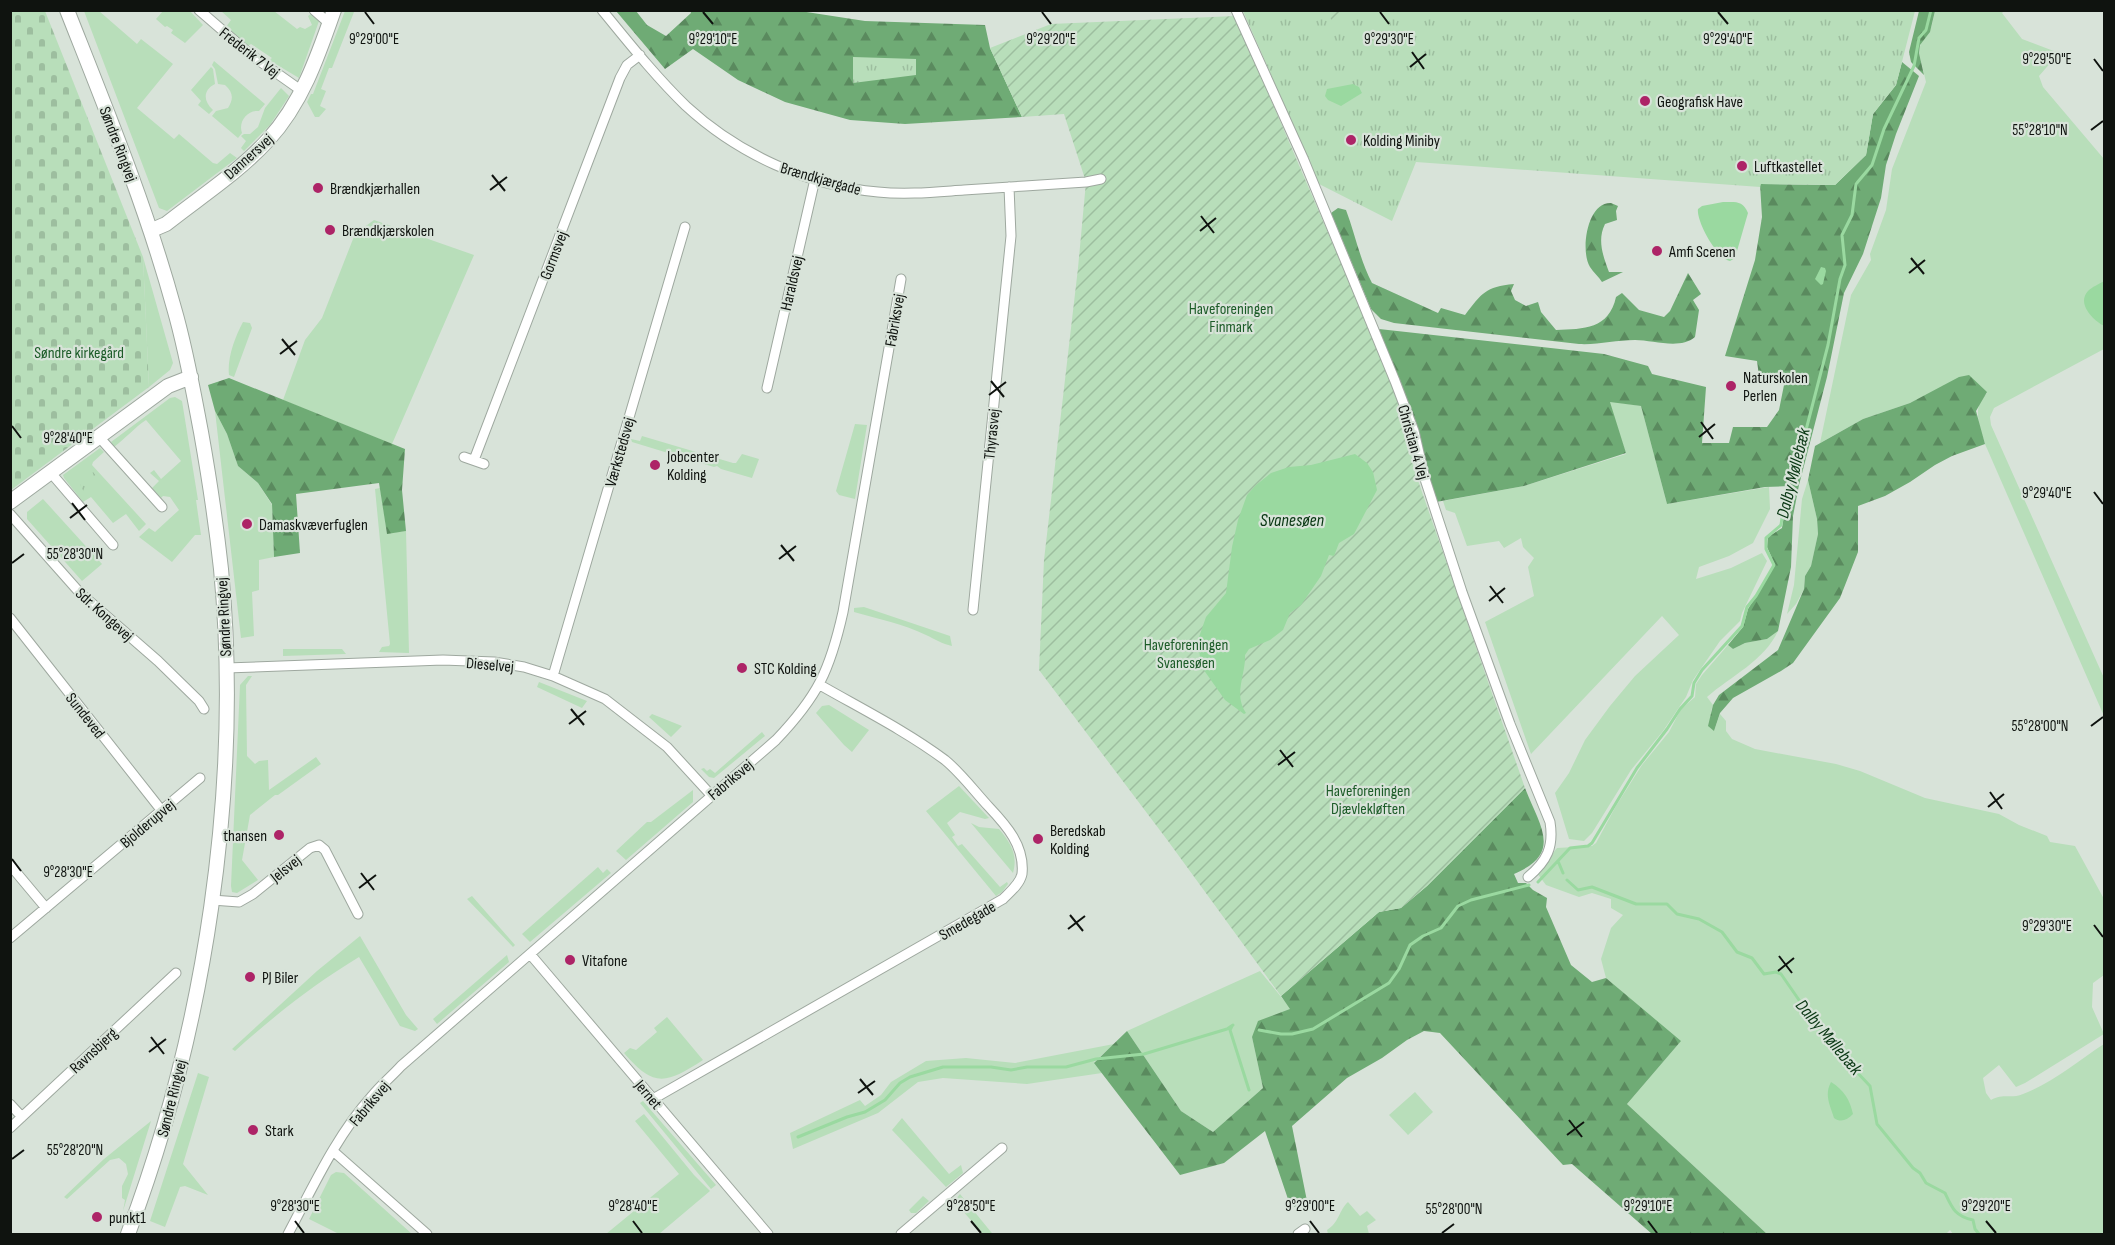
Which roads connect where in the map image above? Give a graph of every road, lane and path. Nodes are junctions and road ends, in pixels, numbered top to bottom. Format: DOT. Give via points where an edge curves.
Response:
graph roads {
  1 [pos="67,10"];
  2 [pos="199,10"];
  3 [pos="314,10"];
  4 [pos="602,10"];
  5 [pos="1236,10"];
  6 [pos="332,17"];
  7 [pos="640,55"];
  8 [pos="302,91"];
  9 [pos="815,179"];
  10 [pos="1101,179"];
  11 [pos="1009,187"];
  12 [pos="686,227"];
  13 [pos="152,230"];
  14 [pos="902,279"];
  15 [pos="191,377"];
  16 [pos="767,387"];
  17 [pos="99,437"];
  18 [pos="464,457"];
  19 [pos="51,473"];
  20 [pos="10,502"];
  21 [pos="162,507"];
  22 [pos="10,514"];
  23 [pos="113,545"];
  24 [pos="974,610"];
  25 [pos="10,618"];
  26 [pos="226,668"];
  27 [pos="553,676"];
  28 [pos="820,686"];
  29 [pos="204,709"];
  30 [pos="200,778"];
  31 [pos="711,795"];
  32 [pos="162,811"];
  33 [pos="10,865"];
  34 [pos="1528,877"];
  35 [pos="212,900"];
  36 [pos="45,908"];
  37 [pos="358,914"];
  38 [pos="10,938"];
  39 [pos="530,954"];
  40 [pos="176,973"];
  41 [pos="653,1099"];
  42 [pos="10,1104"];
  43 [pos="22,1116"];
  44 [pos="10,1128"];
  45 [pos="1002,1148"];
  46 [pos="333,1151"];
  47 [pos="128,1234"];
  48 [pos="288,1234"];
  49 [pos="428,1234"];
  50 [pos="768,1234"];
  51 [pos="901,1234"];
  1 -- 13 [label="main road, Søndre Ringvej"];
  2 -- 8 [label="street, Frederik 7 Vej" via="251,55"];
  3 -- 6 [label="street, Dannersvej"];
  4 -- 7 [label="street, Brændkjærgade"];
  5 -- 34 [label="street, Christian 4 Vej" via="1303,158 1414,430 1425,479 1462,592 1550,822 1549,853"];
  6 -- 8 [label="main road, Dannersvej"];
  7 -- 9 [label="street, Brændkjærgade" via="686,106 738,146 774,165"];
  7 -- 18 [label="street, Gormsvej" via="627,65 620,78 479,462"];
  8 -- 13 [label="main road, Dannersvej" via="269,140 166,224"];
  9 -- 11 [label="street, Brændkjærgade" via="849,189 880,192"];
  9 -- 16 [label="street, Haraldsvej"];
  10 -- 11 [label="street, Brændkjærgade"];
  11 -- 24 [label="street, Thyrasvej" via="1011,236"];
  12 -- 27 [label="street, Værkstedsvej"];
  13 -- 15 [label="main road, Søndre Ringvej"];
  14 -- 28 [label="street, Fabriksvej" via="843,612"];
  15 -- 17 [label="main road" via="168,386"];
  15 -- 26 [label="main road, Søndre Ringvej" via="214,503"];
  17 -- 19 [label="main road"];
  17 -- 21 [label="street"];
  19 -- 20 [label="main road"];
  19 -- 23 [label="street"];
  22 -- 29 [label="street, Sdr. Kongevej" via="80,593 158,661"];
  25 -- 32 [label="street, Sundeved"];
  26 -- 27 [label="street, Dieselvej" via="443,660 494,662"];
  26 -- 35 [label="main road, Søndre Ringvej" via="222,822"];
  27 -- 31 [label="street, Dieselvej" via="605,699 636,721 667,747"];
  28 -- 31 [label="street, Fabriksvej" via="776,740"];
  28 -- 41 [label="street, Smedegade" via="902,731 947,762 1016,840 1022,875 1003,899"];
  30 -- 32 [label="street, Bjolderupvej"];
  31 -- 39 [label="street, Fabriksvej"];
  32 -- 36 [label="street, Bjolderupvej"];
  33 -- 36 [label="street"];
  35 -- 37 [label="street, Jelsvej" via="239,902 319,845"];
  35 -- 47 [label="main road, Søndre Ringvej" via="196,998 163,1131"];
  36 -- 38 [label="street, Bjolderupvej"];
  39 -- 41 [label="street, Jernet"];
  39 -- 46 [label="street, Fabriksvej" via="371,1096"];
  40 -- 43 [label="street, Ravnsbjerg"];
  41 -- 50 [label="street, Jernet"];
  42 -- 43 [label="street"];
  43 -- 44 [label="street, Ravnsbjerg"];
  45 -- 51 [label="street"];
  46 -- 48 [label="street, Fabriksvej"];
  46 -- 49 [label="street"];
}
